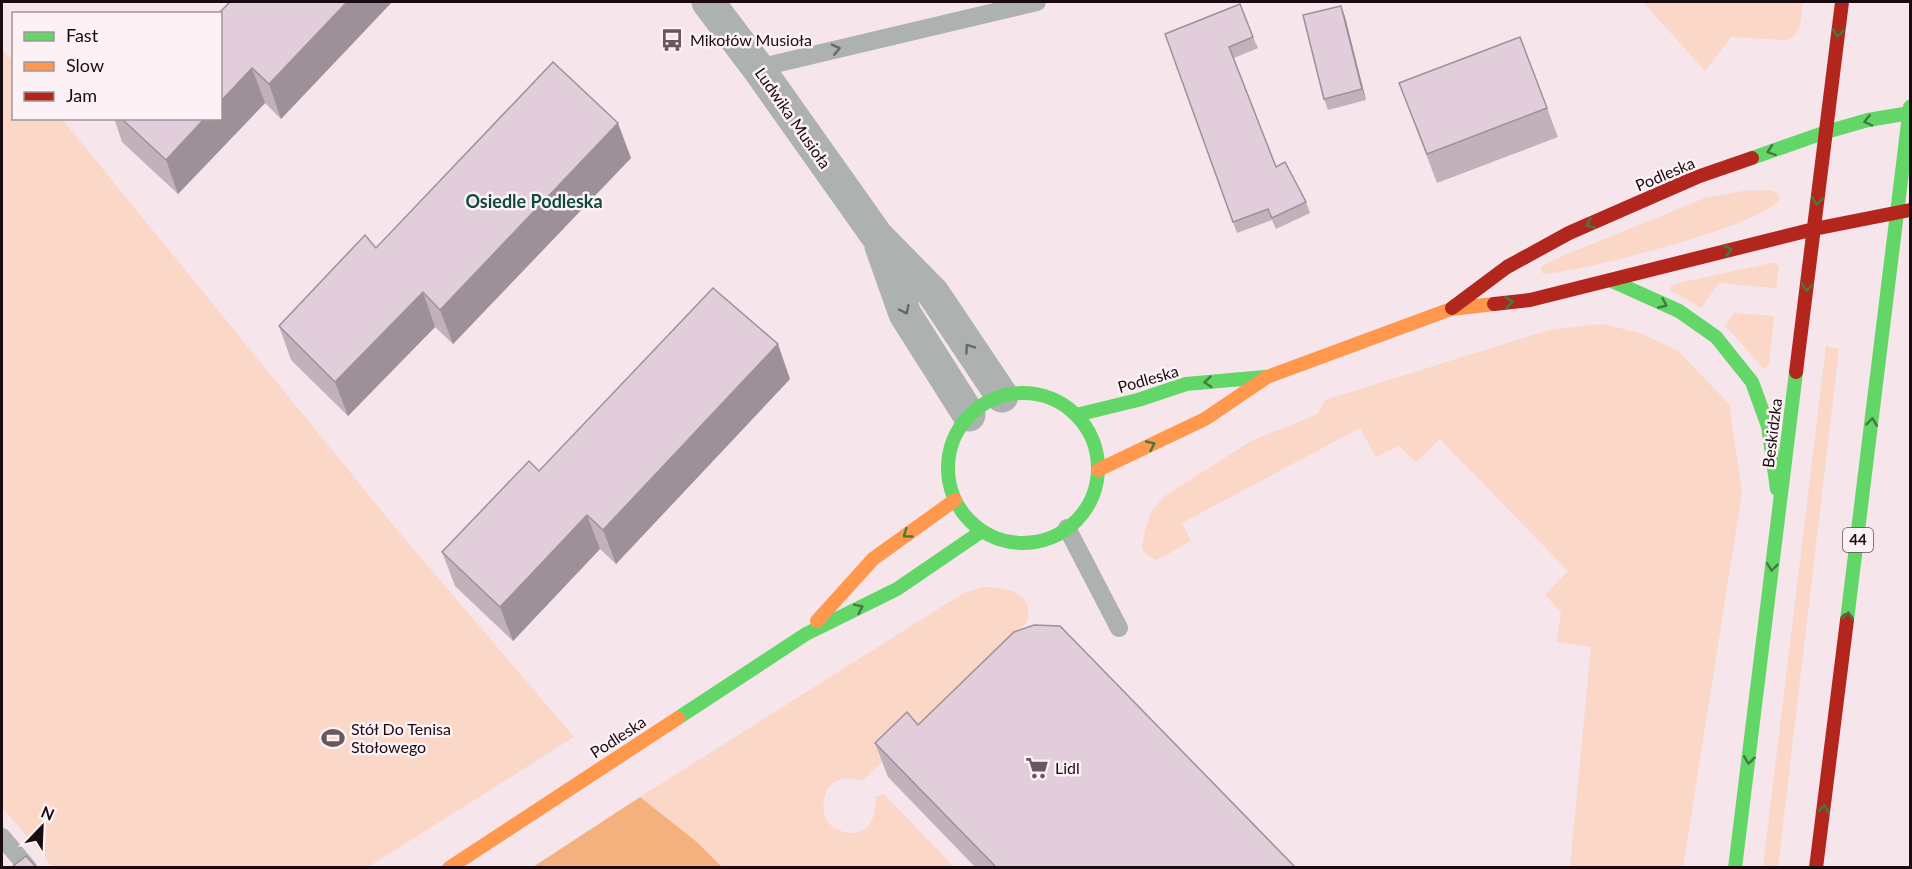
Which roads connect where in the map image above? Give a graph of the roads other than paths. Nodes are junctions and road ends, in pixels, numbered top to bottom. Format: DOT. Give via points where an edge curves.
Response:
graph roads {
  1 [pos="708,2"];
  2 [pos="1037,2"];
  3 [pos="1842,2"];
  4 [pos="758,68"];
  5 [pos="1911,107"];
  6 [pos="1910,113"];
  7 [pos="1826,132"];
  8 [pos="1905,211"];
  9 [pos="1814,229"];
  10 [pos="877,236"];
  11 [pos="1610,280"];
  12 [pos="1451,309"];
  13 [pos="1266,377"];
  14 [pos="1002,396"];
  15 [pos="969,415"];
  16 [pos="1076,415"];
  17 [pos="1098,470"];
  18 [pos="955,500"];
  19 [pos="1780,508"];
  20 [pos="1067,528"];
  21 [pos="982,531"];
  22 [pos="1119,628"];
  23 [pos="806,634"];
  24 [pos="2,837"];
  25 [pos="28,867"];
  26 [pos="448,867"];
  27 [pos="1735,867"];
  28 [pos="1816,867"];
  1 -- 4 [label="street, Ludwika Musioła"];
  4 -- 2 [label="lane, one-way"];
  3 -- 7 [label="street, Beskidzka, one-way"];
  4 -- 10 [label="street, Ludwika Musioła"];
  5 -- 6 [label="street, 44"];
  6 -- 7 [label="street, Podleska, one-way"];
  6 -- 8 [label="street, 44"];
  7 -- 9 [label="street, Beskidzka, one-way"];
  7 -- 12 [label="street, Podleska, one-way" via="1696,177 1569,233 1507,267"];
  8 -- 9 [label="street, Podleska"];
  28 -- 8 [label="street, 44, one-way"];
  11 -- 9 [label="street, Podleska, one-way"];
  9 -- 19 [label="street, Beskidzka, one-way"];
  14 -- 10 [label="street, Ludwika Musioła, one-way" via="933,293"];
  10 -- 15 [label="street, Ludwika Musioła, one-way" via="905,314"];
  12 -- 11 [label="street, Podleska, one-way" via="1530,300"];
  11 -- 19 [label="street, one-way" via="1679,311 1716,336 1752,382 1767,426"];
  12 -- 13 [label="street, Podleska"];
  13 -- 16 [label="street, Podleska, one-way" via="1186,384"];
  17 -- 13 [label="street, Podleska, one-way" via="1205,419"];
  14 -- 15 [label="street" via="987,401"];
  14 -- 16 [label="street" via="1034,393 1056,400"];
  15 -- 18 [label="street" via="955,434 948,457"];
  16 -- 17 [label="street" via="1090,434 1098,456"];
  17 -- 20 [label="street" via="1090,503"];
  18 -- 21 [label="street" via="969,521"];
  18 -- 23 [label="street, Podleska, one-way" via="873,559"];
  19 -- 27 [label="street, Beskidzka, one-way"];
  20 -- 21 [label="street" via="1056,536 1034,542 1010,542"];
  20 -- 22 [label="lane"];
  23 -- 21 [label="street, Podleska, one-way" via="897,589"];
  23 -- 26 [label="street, Podleska"];
  24 -- 25 [label="lane"];
}
